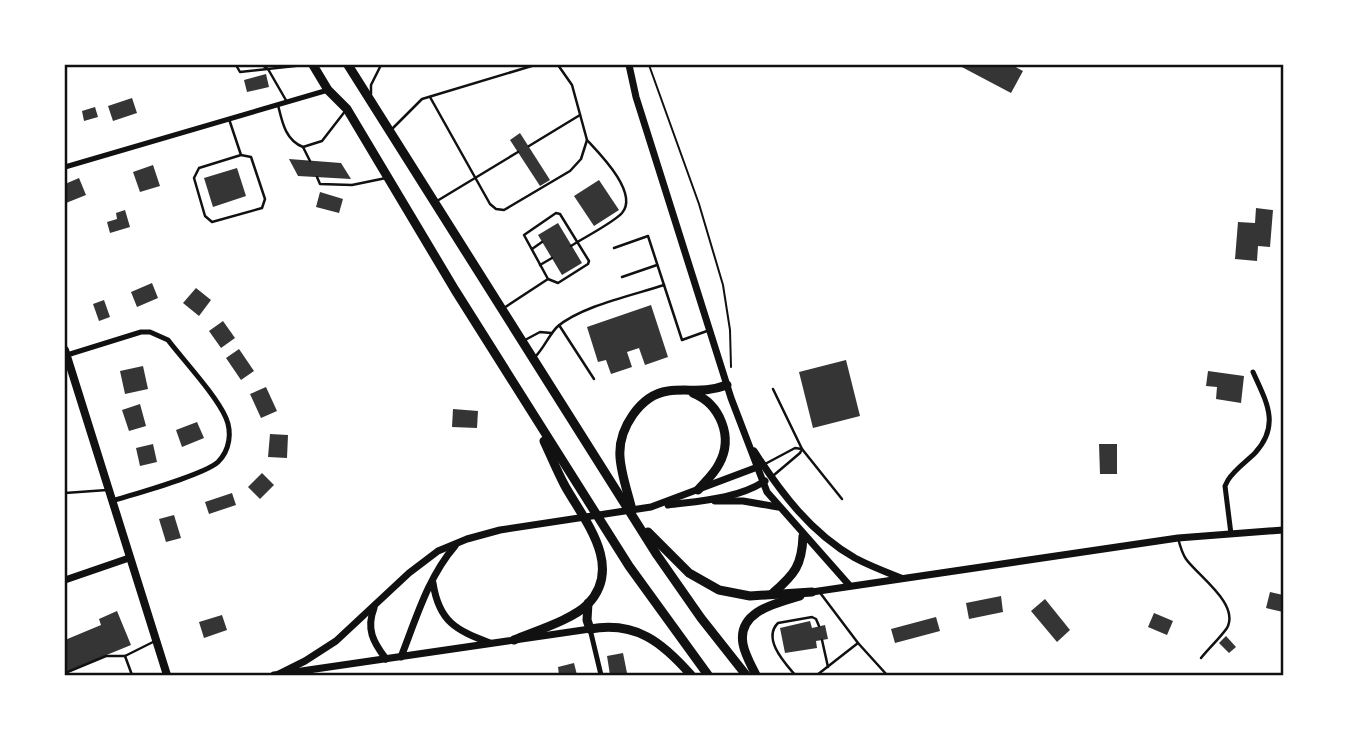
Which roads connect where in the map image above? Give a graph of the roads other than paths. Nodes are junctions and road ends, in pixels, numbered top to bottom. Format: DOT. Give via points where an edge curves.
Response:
graph roads {
  1 [pos="236,65"];
  2 [pos="262,65"];
  3 [pos="304,65"];
  4 [pos="313,65"];
  5 [pos="348,65"];
  6 [pos="381,65"];
  7 [pos="535,65"];
  8 [pos="558,65"];
  9 [pos="629,65"];
  10 [pos="281,66"];
  11 [pos="268,69"];
  12 [pos="328,90"];
  13 [pos="430,97"];
  14 [pos="370,101"];
  15 [pos="287,102"];
  16 [pos="278,105"];
  17 [pos="347,109"];
  18 [pos="580,115"];
  19 [pos="229,119"];
  20 [pos="390,131"];
  21 [pos="587,140"];
  22 [pos="529,146"];
  23 [pos="303,147"];
  24 [pos="518,152"];
  25 [pos="241,155"];
  26 [pos="310,161"];
  27 [pos="65,167"];
  28 [pos="317,177"];
  29 [pos="389,177"];
  30 [pos="475,178"];
  31 [pos="434,203"];
  32 [pos="567,226"];
  33 [pos="562,230"];
  34 [pos="577,242"];
  35 [pos="542,243"];
  36 [pos="571,246"];
  37 [pos="614,248"];
  38 [pos="532,249"];
  39 [pos="552,258"];
  40 [pos="540,265"];
  41 [pos="657,265"];
  42 [pos="622,276"];
  43 [pos="548,279"];
  44 [pos="664,285"];
  45 [pos="502,310"];
  46 [pos="559,325"];
  47 [pos="710,330"];
  48 [pos="551,333"];
  49 [pos="521,342"];
  50 [pos="66,353"];
  51 [pos="533,360"];
  52 [pos="1253,372"];
  53 [pos="594,379"];
  54 [pos="727,385"];
  55 [pos="773,389"];
  56 [pos="688,392"];
  57 [pos="531,411"];
  58 [pos="802,449"];
  59 [pos="760,466"];
  60 [pos="771,477"];
  61 [pos="763,482"];
  62 [pos="107,490"];
  63 [pos="698,490"];
  64 [pos="65,494"];
  65 [pos="842,499"];
  66 [pos="111,501"];
  67 [pos="690,502"];
  68 [pos="652,507"];
  69 [pos="778,507"];
  70 [pos="634,519"];
  71 [pos="1283,530"];
  72 [pos="1231,534"];
  73 [pos="803,536"];
  74 [pos="1178,538"];
  75 [pos="458,543"];
  76 [pos="129,558"];
  77 [pos="902,579"];
  78 [pos="65,580"];
  79 [pos="432,581"];
  80 [pos="850,586"];
  81 [pos="816,592"];
  82 [pos="774,593"];
  83 [pos="588,603"];
  84 [pos="374,607"];
  85 [pos="819,626"];
  86 [pos="590,629"];
  87 [pos="514,640"];
  88 [pos="821,640"];
  89 [pos="156,641"];
  90 [pos="858,643"];
  91 [pos="491,644"];
  92 [pos="125,656"];
  93 [pos="401,657"];
  94 [pos="1201,658"];
  95 [pos="386,659"];
  96 [pos="337,666"];
  97 [pos="828,667"];
  98 [pos="65,673"];
  99 [pos="132,675"];
  100 [pos="167,675"];
  101 [pos="274,675"];
  102 [pos="280,675"];
  103 [pos="337,675"];
  104 [pos="601,675"];
  105 [pos="691,675"];
  106 [pos="709,675"];
  107 [pos="746,675"];
  108 [pos="755,675"];
  109 [pos="795,675"];
  110 [pos="817,675"];
  111 [pos="887,675"];
  1 -- 11 [label="lane" via="240,72"];
  2 -- 11 [label="lane"];
  3 -- 10 [label="lane"];
  4 -- 12 [label="highway"];
  5 -- 14 [label="highway"];
  6 -- 14 [label="lane"];
  7 -- 13 [label="lane"];
  8 -- 18 [label="lane" via="572,85"];
  9 -- 47 [label="street" via="635,97"];
  10 -- 11 [label="lane"];
  11 -- 15 [label="lane"];
  12 -- 15 [label="street"];
  12 -- 17 [label="highway"];
  13 -- 20 [label="lane" via="412,107"];
  13 -- 30 [label="lane"];
  14 -- 20 [label="highway"];
  15 -- 16 [label="street"];
  16 -- 19 [label="street"];
  16 -- 23 [label="lane" via="285,131"];
  17 -- 23 [label="lane" via="322,141"];
  17 -- 29 [label="highway"];
  18 -- 21 [label="lane"];
  18 -- 22 [label="lane"];
  19 -- 25 [label="lane"];
  19 -- 27 [label="street"];
  20 -- 31 [label="highway"];
  21 -- 30 [label="lane" via="582,159 570,172 504,210 489,204"];
  21 -- 34 [label="lane" via="622,185 626,201 622,213"];
  23 -- 26 [label="lane"];
  24 -- 30 [label="lane"];
  25 -- 25 [label="lane" via="251,157 265,200 262,208 212,222 205,216 194,178 199,169"];
  28 -- 29 [label="lane" via="320,184 352,185"];
  29 -- 57 [label="highway"];
  30 -- 31 [label="lane"];
  31 -- 45 [label="highway"];
  32 -- 33 [label="lane"];
  32 -- 34 [label="lane"];
  32 -- 38 [label="lane" via="556,213 526,232"];
  34 -- 36 [label="lane"];
  34 -- 43 [label="lane" via="588,264 558,283"];
  35 -- 38 [label="lane"];
  37 -- 41 [label="lane" via="648,236"];
  38 -- 40 [label="lane"];
  39 -- 40 [label="lane"];
  40 -- 43 [label="lane"];
  41 -- 42 [label="lane"];
  41 -- 44 [label="lane"];
  43 -- 45 [label="lane"];
  44 -- 46 [label="lane" via="576,314"];
  44 -- 47 [label="lane" via="682,340"];
  45 -- 49 [label="highway"];
  46 -- 48 [label="lane"];
  46 -- 53 [label="lane"];
  47 -- 54 [label="street"];
  48 -- 49 [label="lane" via="540,332"];
  48 -- 51 [label="lane"];
  49 -- 51 [label="highway"];
  50 -- 62 [label="main road"];
  50 -- 66 [label="street" via="141,332 160,335 229,425 224,453 208,468"];
  51 -- 70 [label="highway"];
  52 -- 72 [label="street" via="1268,409 1269,430 1256,452 1227,480"];
  54 -- 56 [label="highway"];
  54 -- 59 [label="street"];
  55 -- 58 [label="lane"];
  56 -- 63 [label="highway" via="712,406 725,436 720,462"];
  56 -- 70 [label="highway" via="653,396 627,426 620,456"];
  57 -- 83 [label="highway" via="599,548 601,578"];
  57 -- 106 [label="highway" via="637,578"];
  58 -- 59 [label="lane" via="795,448"];
  58 -- 60 [label="lane"];
  58 -- 65 [label="lane"];
  59 -- 60 [label="street"];
  59 -- 61 [label="street"];
  59 -- 63 [label="street"];
  60 -- 61 [label="street"];
  60 -- 77 [label="street" via="790,503 827,537 855,558"];
  61 -- 67 [label="street"];
  61 -- 69 [label="street"];
  62 -- 64 [label="lane"];
  62 -- 66 [label="main road"];
  63 -- 68 [label="street"];
  66 -- 76 [label="main road"];
  67 -- 68 [label="street"];
  67 -- 69 [label="street" via="743,501"];
  68 -- 75 [label="street" via="487,532"];
  69 -- 73 [label="street"];
  70 -- 82 [label="highway" via="708,586 739,596"];
  70 -- 107 [label="highway"];
  71 -- 72 [label="street"];
  72 -- 74 [label="street"];
  73 -- 80 [label="street"];
  73 -- 82 [label="highway" via="797,567"];
  74 -- 77 [label="street"];
  74 -- 94 [label="lane" via="1187,561 1224,602 1230,616 1228,626"];
  75 -- 79 [label="street"];
  75 -- 84 [label="street" via="427,558"];
  76 -- 78 [label="street"];
  76 -- 89 [label="main road"];
  77 -- 80 [label="street"];
  79 -- 91 [label="street" via="436,602 447,620"];
  79 -- 93 [label="street"];
  80 -- 81 [label="street"];
  81 -- 82 [label="highway"];
  81 -- 90 [label="lane"];
  81 -- 108 [label="highway" via="762,609 749,619 743,645"];
  83 -- 86 [label="highway"];
  83 -- 87 [label="highway"];
  84 -- 95 [label="street" via="370,634"];
  84 -- 102 [label="street" via="326,649"];
  85 -- 109 [label="lane" via="812,617 778,623 772,631 778,655"];
  86 -- 87 [label="street"];
  86 -- 104 [label="street"];
  86 -- 105 [label="highway" via="617,626 641,633"];
  87 -- 91 [label="street"];
  88 -- 97 [label="lane"];
  89 -- 92 [label="lane"];
  89 -- 100 [label="main road"];
  90 -- 97 [label="lane"];
  90 -- 111 [label="lane"];
  91 -- 93 [label="street"];
  92 -- 98 [label="lane" via="106,656"];
  92 -- 99 [label="lane"];
  93 -- 95 [label="street"];
  95 -- 96 [label="street"];
  96 -- 102 [label="street"];
  96 -- 103 [label="lane"];
  97 -- 110 [label="lane"];
  101 -- 102 [label="street"];
}
